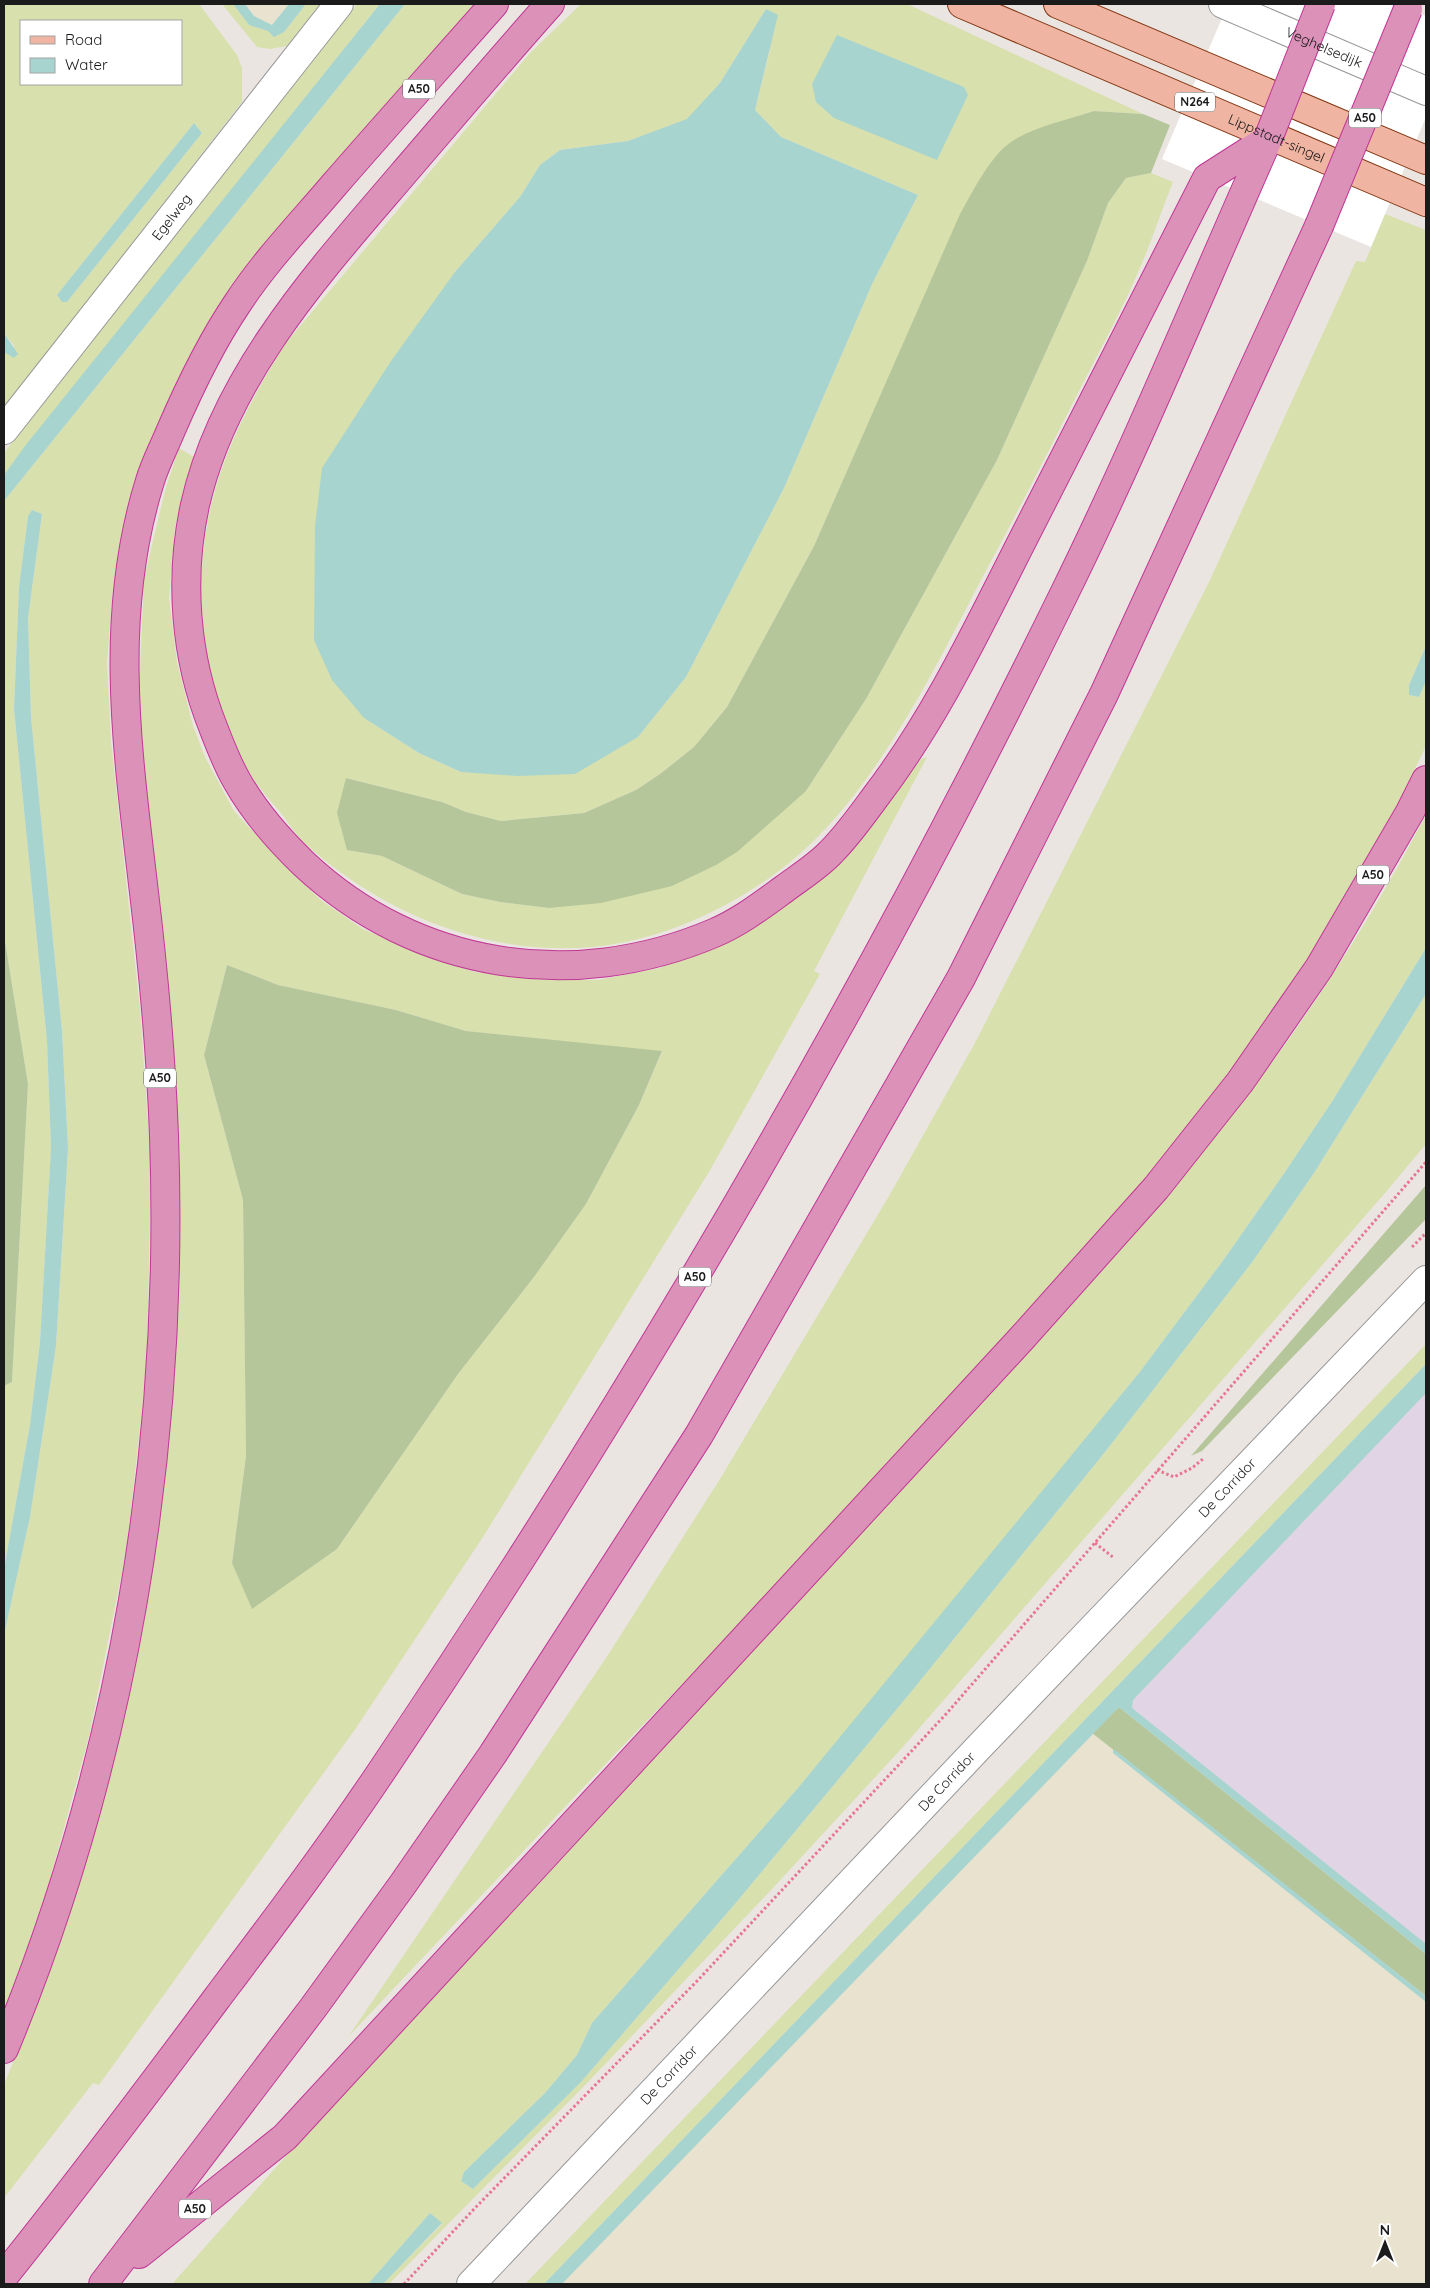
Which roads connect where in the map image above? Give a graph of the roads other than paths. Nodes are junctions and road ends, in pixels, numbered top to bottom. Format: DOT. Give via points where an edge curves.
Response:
graph roads {
  1 [pos="339,4"];
  2 [pos="494,4"];
  3 [pos="550,4"];
  4 [pos="962,4"];
  5 [pos="1058,4"];
  6 [pos="1223,4"];
  7 [pos="1321,4"];
  8 [pos="1409,6"];
  9 [pos="1426,90"];
  10 [pos="1268,139"];
  11 [pos="1426,160"];
  12 [pos="1426,202"];
  13 [pos="4,430"];
  14 [pos="1426,780"];
  15 [pos="1426,1280"];
  16 [pos="4,2049"];
  17 [pos="4,2276"];
  18 [pos="104,2283"];
  19 [pos="471,2284"];
  1 -- 13 [label="street, Egelweg"];
  2 -- 16 [label="highway, A50" via="239,300 190,387 150,478 127,590 124,700 150,943 164,1134 165,1278 158,1402 133,1603 94,1784 29,1988"];
  3 -- 10 [label="highway" via="326,266 254,365 218,438 203,478 195,506 187,569 193,663 204,706 235,778 257,813 316,875 371,916 418,938 491,960 576,965 621,961 670,948 716,932 748,915 830,854 897,769 958,668 1207,178"];
  4 -- 12 [label="main road, Lippstadt-singel / N264"];
  5 -- 11 [label="main road"];
  6 -- 9 [label="street, Veghelsedijk"];
  7 -- 10 [label="highway, A50, bridge"];
  8 -- 18 [label="highway, A50, bridge" via="1319,226 1104,694 961,978 700,1435 493,1754 403,1884 308,2016"];
  10 -- 17 [label="highway, A50" via="1161,385 1064,594 900,916 696,1276 537,1533 376,1780 84,2176"];
  14 -- 18 [label="highway, A50" via="1318,968 1240,1082 1150,1195 1016,1345 285,2137"];
  15 -- 19 [label="street, De Corridor"];
}
